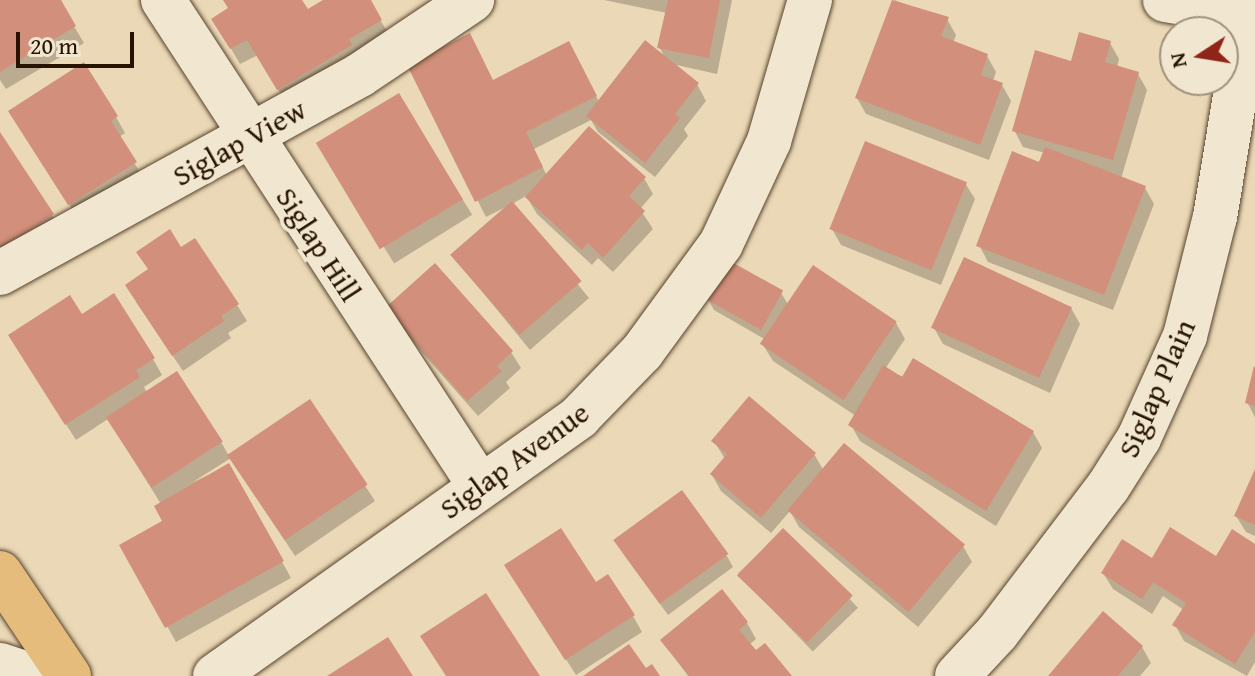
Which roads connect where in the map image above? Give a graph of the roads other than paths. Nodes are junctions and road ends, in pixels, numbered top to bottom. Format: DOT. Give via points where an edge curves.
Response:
graph roads {
  1 [pos="163,0"];
  2 [pos="472,0"];
  3 [pos="810,0"];
  4 [pos="1165,0"];
  5 [pos="1251,10"];
  6 [pos="251,138"];
  7 [pos="0,273"];
  8 [pos="480,486"];
  9 [pos="0,573"];
  10 [pos="0,665"];
  11 [pos="33,676"];
  12 [pos="69,676"];
  13 [pos="215,676"];
  14 [pos="957,676"];
  1 -- 6 [label="street, Siglap Hill"];
  2 -- 6 [label="street, Siglap View" via="360,75"];
  3 -- 8 [label="street, Siglap Avenue" via="769,141 721,244 642,352 579,417"];
  4 -- 5 [label="street"];
  5 -- 14 [label="street, Siglap Plain" via="1215,217 1173,364 1139,438 1091,513"];
  6 -- 7 [label="street, Siglap View"];
  6 -- 8 [label="street, Siglap Hill"];
  8 -- 13 [label="street, Siglap Avenue"];
  9 -- 12 [label="main road"];
  10 -- 11 [label="street"];
}
